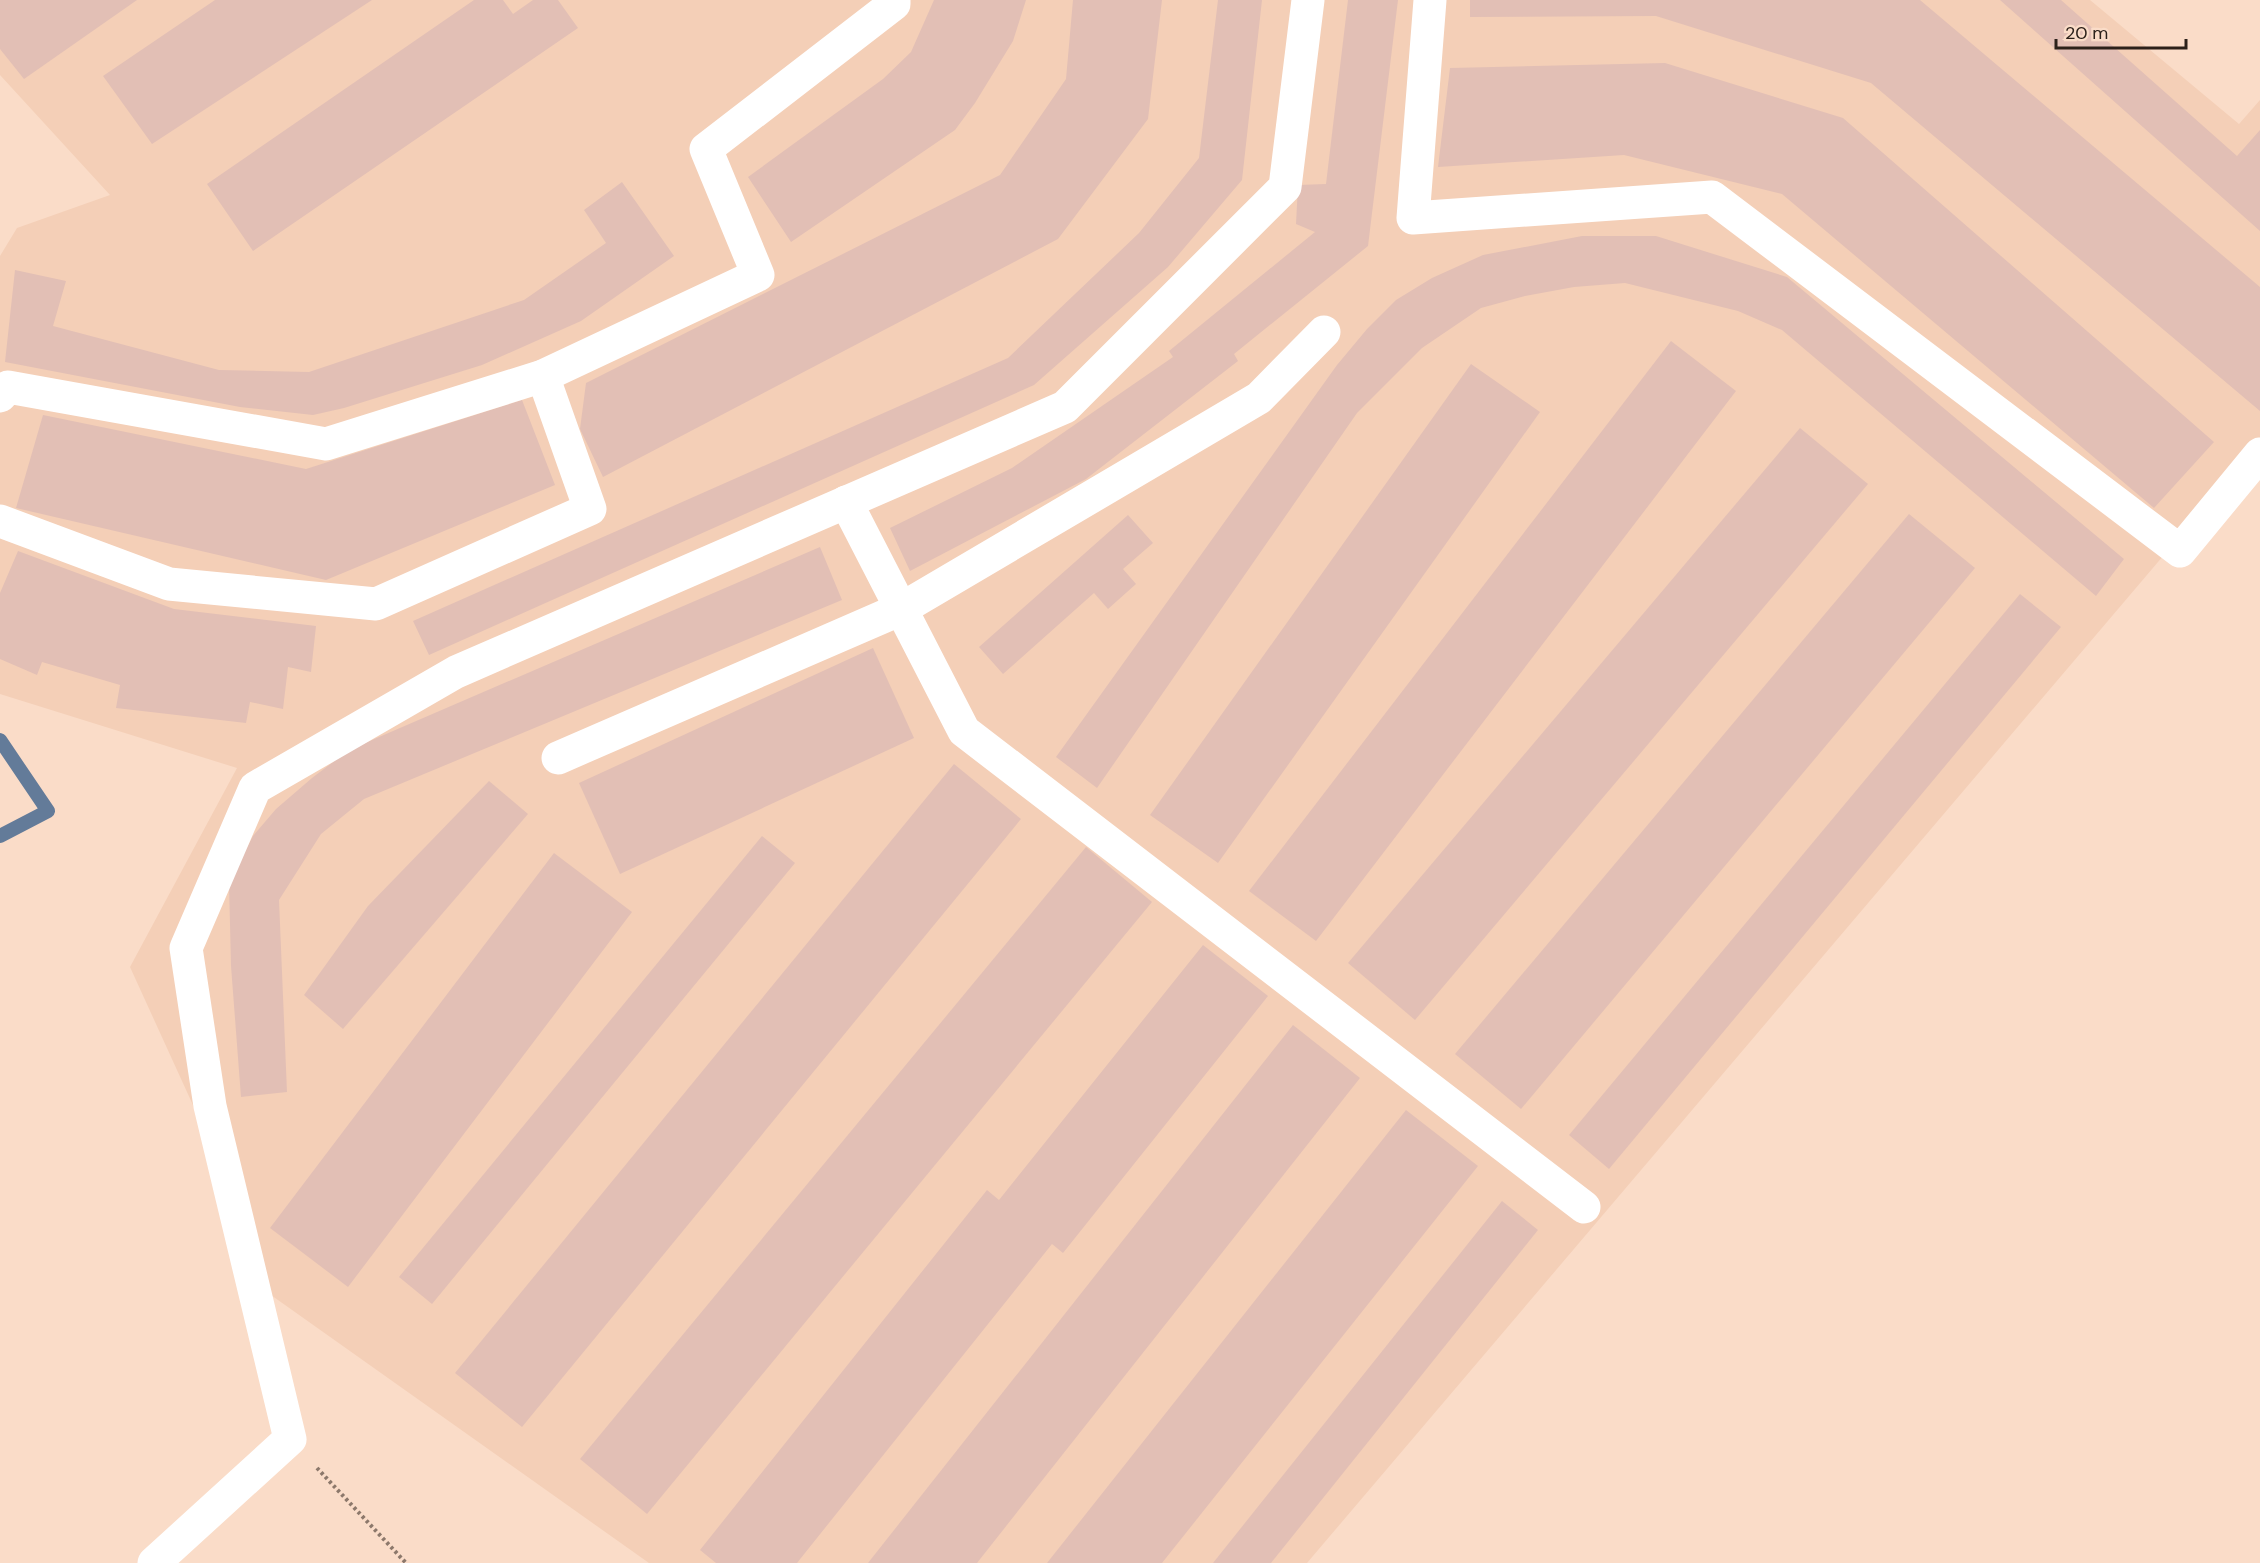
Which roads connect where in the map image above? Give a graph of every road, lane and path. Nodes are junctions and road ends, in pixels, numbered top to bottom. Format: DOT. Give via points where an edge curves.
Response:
graph roads {
  1 [pos="894,0"];
  2 [pos="1308,0"];
  3 [pos="1430,0"];
  4 [pos="1324,332"];
  5 [pos="543,376"];
  6 [pos="0,396"];
  7 [pos="2260,454"];
  8 [pos="846,502"];
  9 [pos="0,521"];
  10 [pos="901,609"];
  11 [pos="558,758"];
  12 [pos="1584,1208"];
  13 [pos="290,1438"];
  14 [pos="154,1563"];
  15 [pos="406,1563"];
  1 -- 5 [label="lane" via="894,4 706,149 758,275"];
  2 -- 8 [label="lane" via="1285,187 1065,407"];
  3 -- 7 [label="lane" via="1413,218 1712,197 2180,551"];
  4 -- 10 [label="lane" via="1259,398"];
  5 -- 6 [label="lane" via="326,444 8,387"];
  5 -- 9 [label="lane" via="590,509 376,604 169,584"];
  8 -- 10 [label="lane"];
  8 -- 13 [label="lane" via="456,672 255,788 186,948 210,1106"];
  10 -- 11 [label="lane"];
  10 -- 12 [label="lane" via="964,731"];
  13 -- 14 [label="lane"];
  13 -- 15 [label="path"];
}
